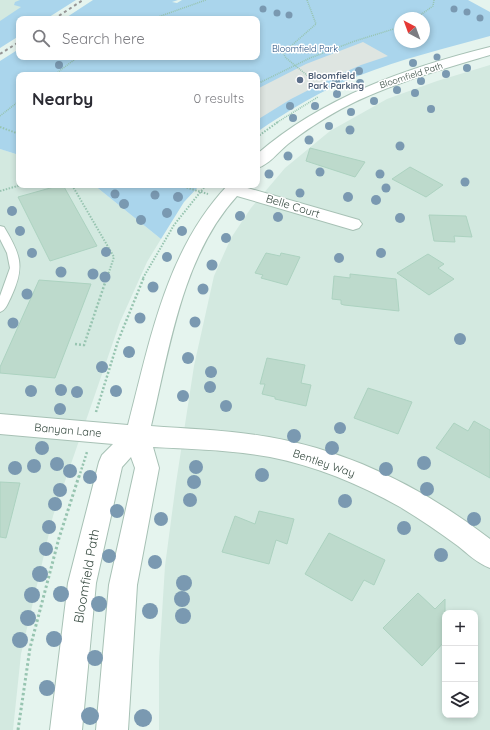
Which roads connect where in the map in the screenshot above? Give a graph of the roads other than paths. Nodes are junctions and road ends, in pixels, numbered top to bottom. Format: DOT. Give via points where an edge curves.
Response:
graph roads {
  1 [pos="490,51"];
  2 [pos="260,160"];
  3 [pos="231,191"];
  4 [pos="353,224"];
  5 [pos="0,229"];
  6 [pos="0,308"];
  7 [pos="0,424"];
  8 [pos="137,435"];
  9 [pos="490,555"];
  10 [pos="66,730"];
  11 [pos="112,730"];
  1 -- 2 [label="street, Bloomfield Path" via="407,75 356,96 307,124"];
  3 -- 4 [label="street, Belle Court"];
  3 -- 8 [label="street" via="191,251 175,289"];
  5 -- 6 [label="lane" via="16,261 17,269"];
  7 -- 8 [label="street, Banyan Lane"];
  8 -- 9 [label="street, Bentley Way" via="230,441 285,450 318,460 382,485 409,499"];
  8 -- 10 [label="street, Bloomfield Path" via="111,462 94,528 82,583"];
  8 -- 11 [label="street" via="147,468 123,585"];
}
